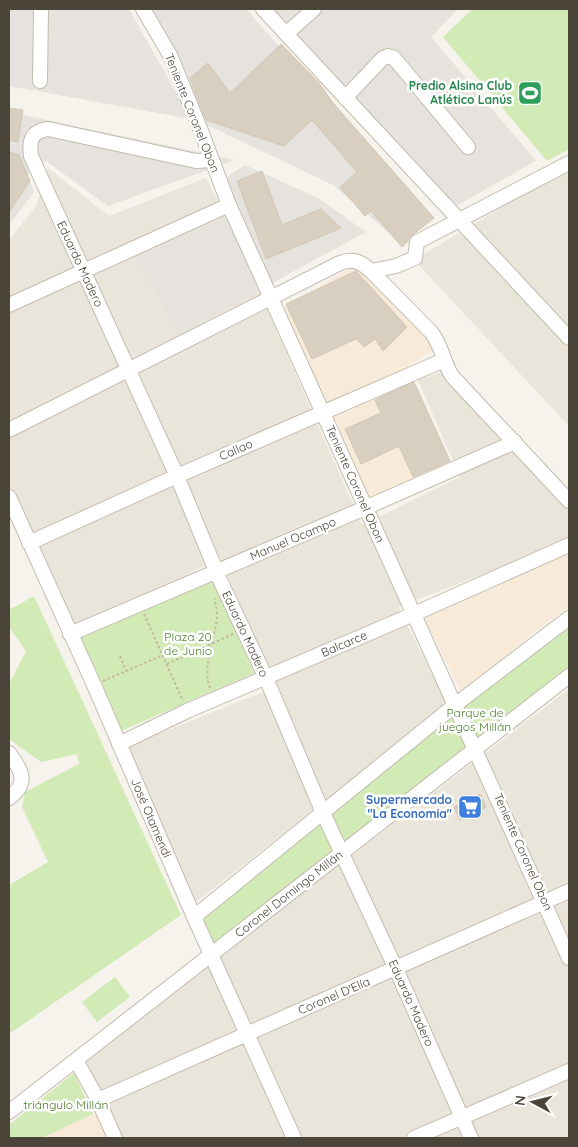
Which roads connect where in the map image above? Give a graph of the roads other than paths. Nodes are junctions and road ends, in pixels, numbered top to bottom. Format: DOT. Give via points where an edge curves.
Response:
graph roads {
  1 [pos="40,9"];
  2 [pos="143,9"];
  3 [pos="263,9"];
  4 [pos="314,9"];
  5 [pos="286,34"];
  6 [pos="40,82"];
  7 [pos="345,98"];
  8 [pos="468,147"];
  9 [pos="212,160"];
  10 [pos="568,165"];
  11 [pos="229,205"];
  12 [pos="459,220"];
  13 [pos="83,270"];
  14 [pos="371,271"];
  15 [pos="271,298"];
  16 [pos="9,304"];
  17 [pos="569,338"];
  18 [pos="444,360"];
  19 [pos="129,370"];
  20 [pos="323,412"];
  21 [pos="9,430"];
  22 [pos="515,442"];
  23 [pos="177,476"];
  24 [pos="9,497"];
  25 [pos="569,501"];
  26 [pos="366,508"];
  27 [pos="29,543"];
  28 [pos="569,545"];
  29 [pos="218,575"];
  30 [pos="414,614"];
  31 [pos="569,618"];
  32 [pos="70,634"];
  33 [pos="569,676"];
  34 [pos="266,678"];
  35 [pos="455,705"];
  36 [pos="119,744"];
  37 [pos="476,748"];
  38 [pos="9,753"];
  39 [pos="9,798"];
  40 [pos="323,813"];
  41 [pos="342,852"];
  42 [pos="569,891"];
  43 [pos="545,902"];
  44 [pos="194,918"];
  45 [pos="212,955"];
  46 [pos="569,958"];
  47 [pos="396,969"];
  48 [pos="246,1034"];
  49 [pos="76,1060"];
  50 [pos="569,1071"];
  51 [pos="98,1100"];
  52 [pos="9,1112"];
  53 [pos="462,1118"];
  54 [pos="115,1138"];
  55 [pos="294,1138"];
  56 [pos="414,1138"];
  57 [pos="471,1138"];
  1 -- 6 [label="street"];
  2 -- 9 [label="street, Teniente Coronel Obon" via="170,55"];
  3 -- 5 [label="street"];
  4 -- 5 [label="street"];
  5 -- 7 [label="street"];
  7 -- 8 [label="street" via="383,58 394,58"];
  7 -- 12 [label="street"];
  9 -- 11 [label="street, Teniente Coronel Obon"];
  9 -- 13 [label="street, Eduardo Madero" via="196,161 80,135 39,130 32,138 31,156"];
  10 -- 12 [label="street"];
  11 -- 13 [label="street"];
  11 -- 15 [label="street, Teniente Coronel Obon"];
  12 -- 14 [label="street" via="417,242 415,258"];
  12 -- 17 [label="street"];
  13 -- 16 [label="street"];
  13 -- 19 [label="street, Eduardo Madero"];
  14 -- 15 [label="street" via="361,262 348,260"];
  14 -- 18 [label="street" via="436,338"];
  15 -- 19 [label="street"];
  15 -- 20 [label="street, Teniente Coronel Obon"];
  18 -- 20 [label="street, Callao"];
  18 -- 22 [label="street" via="452,376"];
  19 -- 21 [label="street"];
  19 -- 23 [label="street, Eduardo Madero"];
  20 -- 23 [label="street, Callao"];
  20 -- 26 [label="street, Teniente Coronel Obon"];
  22 -- 25 [label="street"];
  22 -- 26 [label="street, Manuel Ocampo"];
  23 -- 27 [label="street, Callao"];
  23 -- 29 [label="street, Eduardo Madero"];
  24 -- 27 [label="street, José Otamendi"];
  26 -- 29 [label="street, Manuel Ocampo"];
  26 -- 30 [label="street, Teniente Coronel Obon"];
  27 -- 32 [label="street, José Otamendi"];
  28 -- 30 [label="street, Balcarce"];
  29 -- 32 [label="street, Manuel Ocampo"];
  29 -- 34 [label="street, Eduardo Madero"];
  30 -- 34 [label="street, Balcarce"];
  30 -- 35 [label="street, Teniente Coronel Obon"];
  31 -- 35 [label="street"];
  32 -- 36 [label="street, José Otamendi"];
  33 -- 37 [label="street, Coronel Domingo Millán"];
  34 -- 36 [label="street, Balcarce"];
  34 -- 40 [label="street, Eduardo Madero"];
  35 -- 37 [label="street, Teniente Coronel Obon"];
  35 -- 40 [label="street"];
  36 -- 44 [label="street, José Otamendi"];
  37 -- 41 [label="street, Coronel Domingo Millán"];
  37 -- 43 [label="street, Teniente Coronel Obon"];
  38 -- 39 [label="street" via="20,767 22,777 17,791"];
  40 -- 41 [label="street, Eduardo Madero"];
  40 -- 44 [label="street"];
  41 -- 45 [label="street, Coronel Domingo Millán"];
  41 -- 47 [label="street, Eduardo Madero"];
  42 -- 43 [label="street, Coronel D'Elía"];
  43 -- 46 [label="street, Teniente Coronel Obon"];
  43 -- 47 [label="street, Coronel D'Elía"];
  44 -- 45 [label="street, José Otamendi"];
  45 -- 48 [label="street, José Otamendi"];
  45 -- 49 [label="street, Coronel Domingo Millán"];
  47 -- 48 [label="street, Coronel D'Elía"];
  47 -- 53 [label="street, Eduardo Madero"];
  48 -- 51 [label="street, Coronel D'Elía"];
  48 -- 55 [label="street, José Otamendi"];
  49 -- 51 [label="street"];
  49 -- 52 [label="street, Coronel Domingo Millán"];
  50 -- 53 [label="street"];
  51 -- 54 [label="street"];
  53 -- 56 [label="street"];
  53 -- 57 [label="street, Eduardo Madero"];
}
